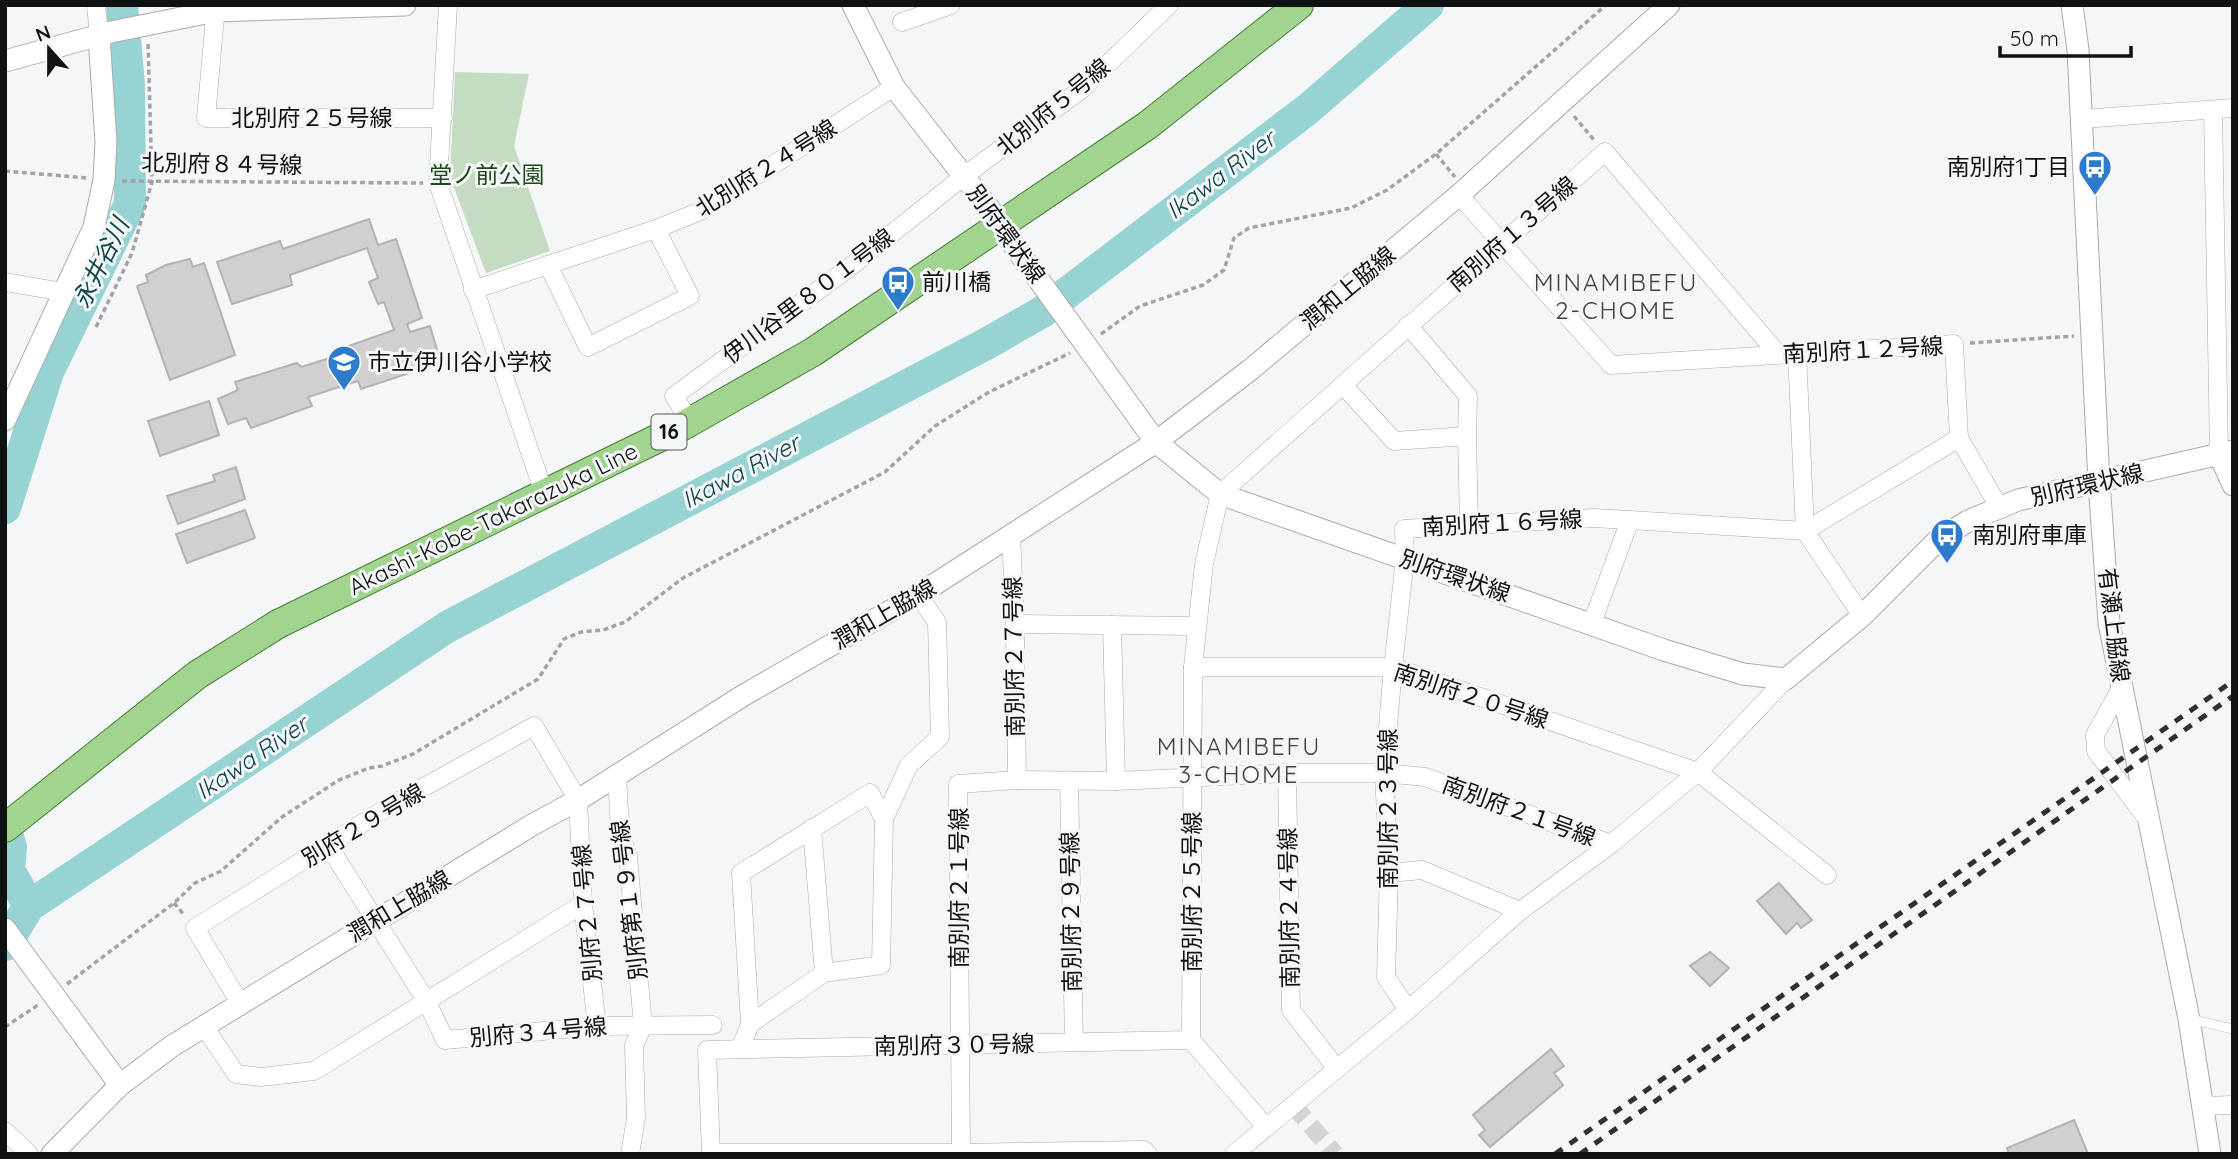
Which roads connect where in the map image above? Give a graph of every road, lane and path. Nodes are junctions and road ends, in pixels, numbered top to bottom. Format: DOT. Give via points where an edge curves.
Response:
graph roads {
  1 [pos="96,5"];
  2 [pos="405,5"];
  3 [pos="448,5"];
  4 [pos="853,5"];
  5 [pos="951,5"];
  6 [pos="1169,5"];
  7 [pos="1299,5"];
  8 [pos="1606,5"];
  9 [pos="1669,5"];
  10 [pos="2071,5"];
  11 [pos="216,8"];
  12 [pos="930,9"];
  13 [pos="902,22"];
  14 [pos="144,25"];
  15 [pos="105,34"];
  16 [pos="5,61"];
  17 [pos="894,87"];
  18 [pos="1562,102"];
  19 [pos="2233,108"];
  20 [pos="2213,111"];
  21 [pos="443,118"];
  22 [pos="2082,119"];
  23 [pos="1605,152"];
  24 [pos="1436,154"];
  25 [pos="5,171"];
  26 [pos="964,176"];
  27 [pos="104,180"];
  28 [pos="152,182"];
  29 [pos="438,183"];
  30 [pos="1462,192"];
  31 [pos="656,229"];
  32 [pos="1006,233"];
  33 [pos="1501,244"];
  34 [pos="548,265"];
  35 [pos="5,282"];
  36 [pos="474,290"];
  37 [pos="63,292"];
  38 [pos="1408,325"];
  39 [pos="96,327"];
  40 [pos="2092,335"];
  41 [pos="1954,344"];
  42 [pos="1086,345"];
  43 [pos="1797,352"];
  44 [pos="1778,354"];
  45 [pos="1343,384"];
  46 [pos="5,420"];
  47 [pos="690,422"];
  48 [pos="1466,436"];
  49 [pos="1959,439"];
  50 [pos="1156,442"];
  51 [pos="2226,452"];
  52 [pos="2099,482"];
  53 [pos="2233,485"];
  54 [pos="544,493"];
  55 [pos="1220,494"];
  56 [pos="1999,507"];
  57 [pos="1630,520"];
  58 [pos="1469,525"];
  59 [pos="1805,531"];
  60 [pos="1011,535"];
  61 [pos="1405,559"];
  62 [pos="918,595"];
  63 [pos="1862,616"];
  64 [pos="1592,623"];
  65 [pos="1015,624"];
  66 [pos="1112,625"];
  67 [pos="1196,626"];
  68 [pos="1193,667"];
  69 [pos="1393,667"];
  70 [pos="1786,679"];
  71 [pos="2121,688"];
  72 [pos="1698,772"];
  73 [pos="1287,773"];
  74 [pos="1384,773"];
  75 [pos="617,774"];
  76 [pos="1192,778"];
  77 [pos="1017,779"];
  78 [pos="1116,781"];
  79 [pos="1069,782"];
  80 [pos="578,800"];
  81 [pos="884,819"];
  82 [pos="2148,820"];
  83 [pos="11,823"];
  84 [pos="812,828"];
  85 [pos="1611,844"];
  86 [pos="328,845"];
  87 [pos="1389,873"];
  88 [pos="1827,875"];
  89 [pos="583,904"];
  90 [pos="1520,911"];
  91 [pos="377,919"];
  92 [pos="5,929"];
  93 [pos="824,973"];
  94 [pos="53,994"];
  95 [pos="427,1002"];
  96 [pos="240,1003"];
  97 [pos="1408,1010"];
  98 [pos="2189,1019"];
  99 [pos="750,1024"];
  100 [pos="203,1025"];
  101 [pos="713,1025"];
  102 [pos="597,1026"];
  103 [pos="643,1026"];
  104 [pos="5,1027"];
  105 [pos="2233,1029"];
  106 [pos="1191,1040"];
  107 [pos="1074,1042"];
  108 [pos="960,1044"];
  109 [pos="740,1049"];
  110 [pos="1336,1069"];
  111 [pos="120,1085"];
  112 [pos="2233,1105"];
  113 [pos="2203,1106"];
  114 [pos="1266,1127"];
  115 [pos="5,1131"];
  116 [pos="1054,1153"];
  117 [pos="29,1154"];
  118 [pos="52,1154"];
  119 [pos="629,1154"];
  120 [pos="711,1154"];
  121 [pos="961,1154"];
  122 [pos="1148,1154"];
  123 [pos="1234,1154"];
  124 [pos="2210,1154"];
  1 -- 15 [label="street"];
  2 -- 11 [label="street"];
  3 -- 21 [label="street"];
  4 -- 17 [label="street, 別府環状線"];
  5 -- 12 [label="street"];
  6 -- 26 [label="street, 北別府５号線" via="1082,89"];
  7 -- 32 [label="main road, Akashi-Kobe-Takarazuka Line / 16"];
  8 -- 24 [label="path"];
  9 -- 18 [label="street, 潤和上脇線"];
  10 -- 22 [label="street, 有瀬上脇線"];
  11 -- 14 [label="street"];
  11 -- 21 [label="street, 北別府２５号線" via="206,118"];
  12 -- 13 [label="street"];
  14 -- 15 [label="street"];
  14 -- 28 [label="path"];
  15 -- 16 [label="street"];
  15 -- 27 [label="street"];
  17 -- 26 [label="street, 別府環状線"];
  17 -- 31 [label="street, 北別府２４号線" via="703,210"];
  18 -- 23 [label="path"];
  18 -- 30 [label="street, 潤和上脇線"];
  19 -- 20 [label="street"];
  20 -- 22 [label="street"];
  20 -- 51 [label="street"];
  21 -- 29 [label="street"];
  22 -- 40 [label="street, 有瀬上脇線"];
  23 -- 33 [label="street, 南別府１３号線"];
  23 -- 44 [label="street"];
  24 -- 30 [label="path"];
  24 -- 42 [label="path" via="1387,190 1351,208 1249,228 1234,237 1224,270 1203,285 1140,306"];
  25 -- 27 [label="path, 北別府８４号線"];
  26 -- 32 [label="street, 別府環状線"];
  26 -- 47 [label="street, 伊川谷里８０１号線" via="850,267 674,396"];
  27 -- 28 [label="path, 北別府８４号線"];
  27 -- 37 [label="street" via="94,227"];
  28 -- 29 [label="path, 北別府８４号線"];
  28 -- 39 [label="path" via="132,253"];
  29 -- 36 [label="street"];
  30 -- 33 [label="street, 南別府１２号線"];
  30 -- 50 [label="street, 潤和上脇線" via="1250,370"];
  31 -- 34 [label="street, 北別府２４号線"];
  31 -- 34 [label="street" via="690,296 588,347"];
  32 -- 42 [label="street, 別府環状線"];
  32 -- 47 [label="main road, Akashi-Kobe-Takarazuka Line / 16"];
  33 -- 38 [label="street, 南別府１３号線"];
  33 -- 44 [label="street, 南別府１２号線" via="1611,365"];
  34 -- 36 [label="street, 北別府２４号線"];
  35 -- 37 [label="street"];
  36 -- 54 [label="street"];
  37 -- 46 [label="street"];
  38 -- 45 [label="street, 南別府１３号線"];
  38 -- 48 [label="street" via="1468,396"];
  40 -- 41 [label="path"];
  40 -- 52 [label="street, 有瀬上脇線"];
  41 -- 43 [label="street, 南別府１２号線"];
  41 -- 49 [label="street, 南別府１２号線"];
  42 -- 50 [label="street, 別府環状線"];
  42 -- 94 [label="path" via="989,392 935,426 885,472 683,578 625,622 564,639 538,679 414,754 339,780 282,817 221,871 195,883"];
  43 -- 44 [label="street, 南別府１２号線"];
  43 -- 59 [label="street"];
  45 -- 48 [label="street" via="1394,441"];
  45 -- 55 [label="street, 南別府１３号線"];
  47 -- 54 [label="main road, Akashi-Kobe-Takarazuka Line / 16"];
  48 -- 58 [label="street"];
  49 -- 56 [label="street"];
  49 -- 59 [label="street"];
  50 -- 55 [label="street, 別府環状線"];
  50 -- 60 [label="street, 潤和上脇線"];
  51 -- 52 [label="street, 別府環状線"];
  51 -- 53 [label="street"];
  52 -- 56 [label="street, 別府環状線"];
  52 -- 71 [label="street, 有瀬上脇線" via="2109,624"];
  54 -- 83 [label="main road, Akashi-Kobe-Takarazuka Line / 16" via="278,624 197,675"];
  55 -- 61 [label="street, 別府環状線"];
  55 -- 67 [label="street, 南別府２５号線"];
  56 -- 63 [label="street, 別府環状線" via="1938,540"];
  57 -- 58 [label="street, 南別府１６号線"];
  57 -- 59 [label="street"];
  57 -- 64 [label="street"];
  58 -- 61 [label="street, 南別府１６号線" via="1404,529"];
  59 -- 63 [label="street"];
  60 -- 62 [label="street, 潤和上脇線"];
  60 -- 65 [label="street, 南別府２７号線"];
  61 -- 64 [label="street, 別府環状線"];
  61 -- 69 [label="street, 南別府２３号線"];
  62 -- 75 [label="street, 潤和上脇線"];
  62 -- 81 [label="street" via="937,622 940,737 909,765"];
  63 -- 70 [label="street, 別府環状線"];
  64 -- 70 [label="street, 別府環状線" via="1743,674"];
  65 -- 66 [label="street"];
  65 -- 77 [label="street, 南別府２７号線"];
  66 -- 67 [label="street"];
  66 -- 78 [label="street"];
  67 -- 68 [label="street, 南別府２５号線"];
  68 -- 69 [label="street, 南別府２０号線"];
  68 -- 76 [label="street, 南別府２５号線"];
  69 -- 72 [label="street, 南別府２０号線"];
  69 -- 74 [label="street, 南別府２３号線"];
  70 -- 72 [label="street"];
  71 -- 82 [label="street, 有瀬上脇線"];
  71 -- 82 [label="street" via="2095,734 2096,751"];
  72 -- 85 [label="street"];
  72 -- 88 [label="street, 南別府２０号線"];
  73 -- 74 [label="street, 南別府２１号線"];
  73 -- 76 [label="street, 南別府２１号線"];
  73 -- 110 [label="street, 南別府２４号線" via="1291,1010"];
  74 -- 85 [label="street, 南別府２１号線" via="1425,777"];
  74 -- 87 [label="street, 南別府２３号線"];
  75 -- 80 [label="street, 潤和上脇線"];
  75 -- 103 [label="street, 別府第１９号線"];
  76 -- 78 [label="street, 南別府２１号線"];
  76 -- 106 [label="street, 南別府２５号線"];
  77 -- 79 [label="street, 南別府２１号線"];
  77 -- 108 [label="street, 南別府２１号線" via="958,784"];
  78 -- 79 [label="street, 南別府２１号線"];
  79 -- 107 [label="street, 南別府２９号線"];
  80 -- 86 [label="street, 別府２９号線" via="534,726"];
  80 -- 89 [label="street, 別府２７号線"];
  80 -- 91 [label="street, 潤和上脇線"];
  81 -- 84 [label="street" via="870,793"];
  81 -- 93 [label="street" via="881,965"];
  82 -- 98 [label="street, 有瀬上脇線"];
  84 -- 93 [label="street"];
  84 -- 99 [label="street" via="741,873"];
  85 -- 90 [label="street"];
  86 -- 91 [label="street, 別府３４号線"];
  86 -- 96 [label="street, 別府２９号線" via="195,928"];
  87 -- 90 [label="street" via="1422,870"];
  87 -- 97 [label="street, 南別府２３号線" via="1386,977"];
  89 -- 95 [label="street"];
  89 -- 102 [label="street, 別府２７号線"];
  90 -- 97 [label="street"];
  91 -- 95 [label="street, 別府３４号線"];
  91 -- 96 [label="street, 潤和上脇線"];
  92 -- 94 [label="street"];
  93 -- 99 [label="street"];
  94 -- 104 [label="path"];
  94 -- 111 [label="street"];
  95 -- 100 [label="street" via="314,1071 261,1077 236,1074"];
  95 -- 102 [label="street, 別府３４号線" via="446,1040"];
  96 -- 100 [label="street, 潤和上脇線"];
  97 -- 110 [label="street"];
  98 -- 105 [label="lane"];
  98 -- 113 [label="street, 有瀬上脇線"];
  99 -- 109 [label="street"];
  100 -- 111 [label="street, 潤和上脇線"];
  101 -- 103 [label="street, 別府３４号線"];
  102 -- 103 [label="street, 別府３４号線"];
  103 -- 119 [label="street, 別府第１９号線" via="634,1045 636,1118"];
  106 -- 107 [label="street, 南別府３０号線"];
  106 -- 114 [label="street"];
  107 -- 108 [label="street, 南別府３０号線"];
  108 -- 109 [label="street, 南別府３０号線"];
  108 -- 121 [label="street, 南別府２１号線"];
  109 -- 120 [label="street, 南別府３０号線" via="707,1050"];
  110 -- 114 [label="street"];
  111 -- 118 [label="street, 潤和上脇線"];
  112 -- 113 [label="street"];
  113 -- 124 [label="street, 有瀬上脇線"];
  114 -- 123 [label="street"];
  115 -- 117 [label="street"];
  116 -- 121 [label="street"];
  116 -- 122 [label="street" via="1144,1150"];
  120 -- 121 [label="street"];
}
